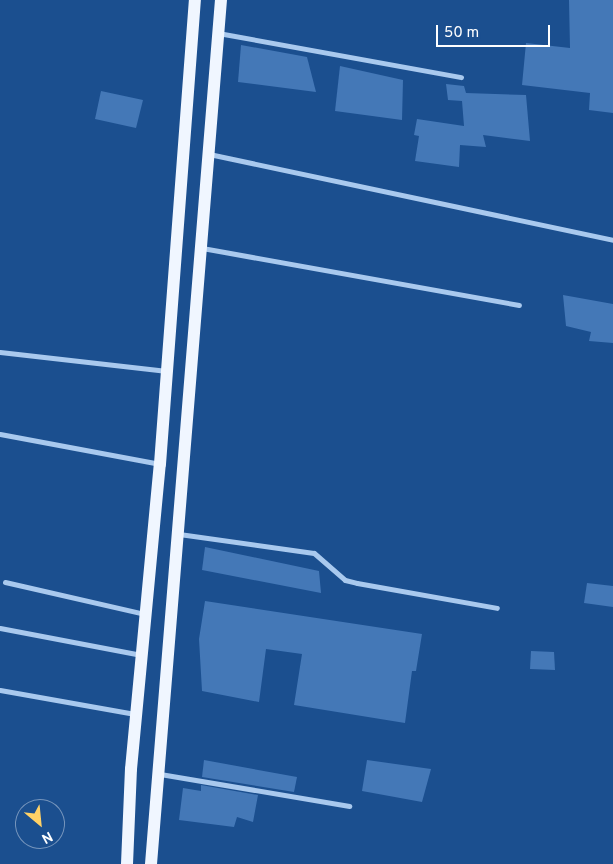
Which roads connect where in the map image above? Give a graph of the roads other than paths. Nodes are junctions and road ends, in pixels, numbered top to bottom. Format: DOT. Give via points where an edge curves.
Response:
graph roads {
  1 [pos="195,0"];
  2 [pos="221,0"];
  3 [pos="218,33"];
  4 [pos="461,77"];
  5 [pos="208,153"];
  6 [pos="613,240"];
  7 [pos="199,248"];
  8 [pos="519,305"];
  9 [pos="0,352"];
  10 [pos="168,371"];
  11 [pos="0,434"];
  12 [pos="160,464"];
  13 [pos="176,534"];
  14 [pos="5,582"];
  15 [pos="497,608"];
  16 [pos="146,614"];
  17 [pos="0,628"];
  18 [pos="144,655"];
  19 [pos="0,690"];
  20 [pos="138,714"];
  21 [pos="160,774"];
  22 [pos="349,806"];
  23 [pos="127,864"];
  24 [pos="151,864"];
  1 -- 10 [label="main road"];
  2 -- 3 [label="main road"];
  3 -- 4 [label="street"];
  3 -- 5 [label="main road"];
  5 -- 6 [label="street"];
  5 -- 7 [label="main road"];
  7 -- 8 [label="street"];
  7 -- 13 [label="main road"];
  9 -- 10 [label="street"];
  10 -- 12 [label="main road"];
  11 -- 12 [label="street"];
  12 -- 16 [label="main road"];
  13 -- 15 [label="street" via="314,553 345,580"];
  13 -- 21 [label="main road"];
  14 -- 16 [label="street"];
  16 -- 18 [label="main road"];
  17 -- 18 [label="street"];
  18 -- 20 [label="main road"];
  19 -- 20 [label="street"];
  20 -- 23 [label="main road" via="131,769"];
  21 -- 22 [label="street"];
  21 -- 24 [label="main road"];
}
